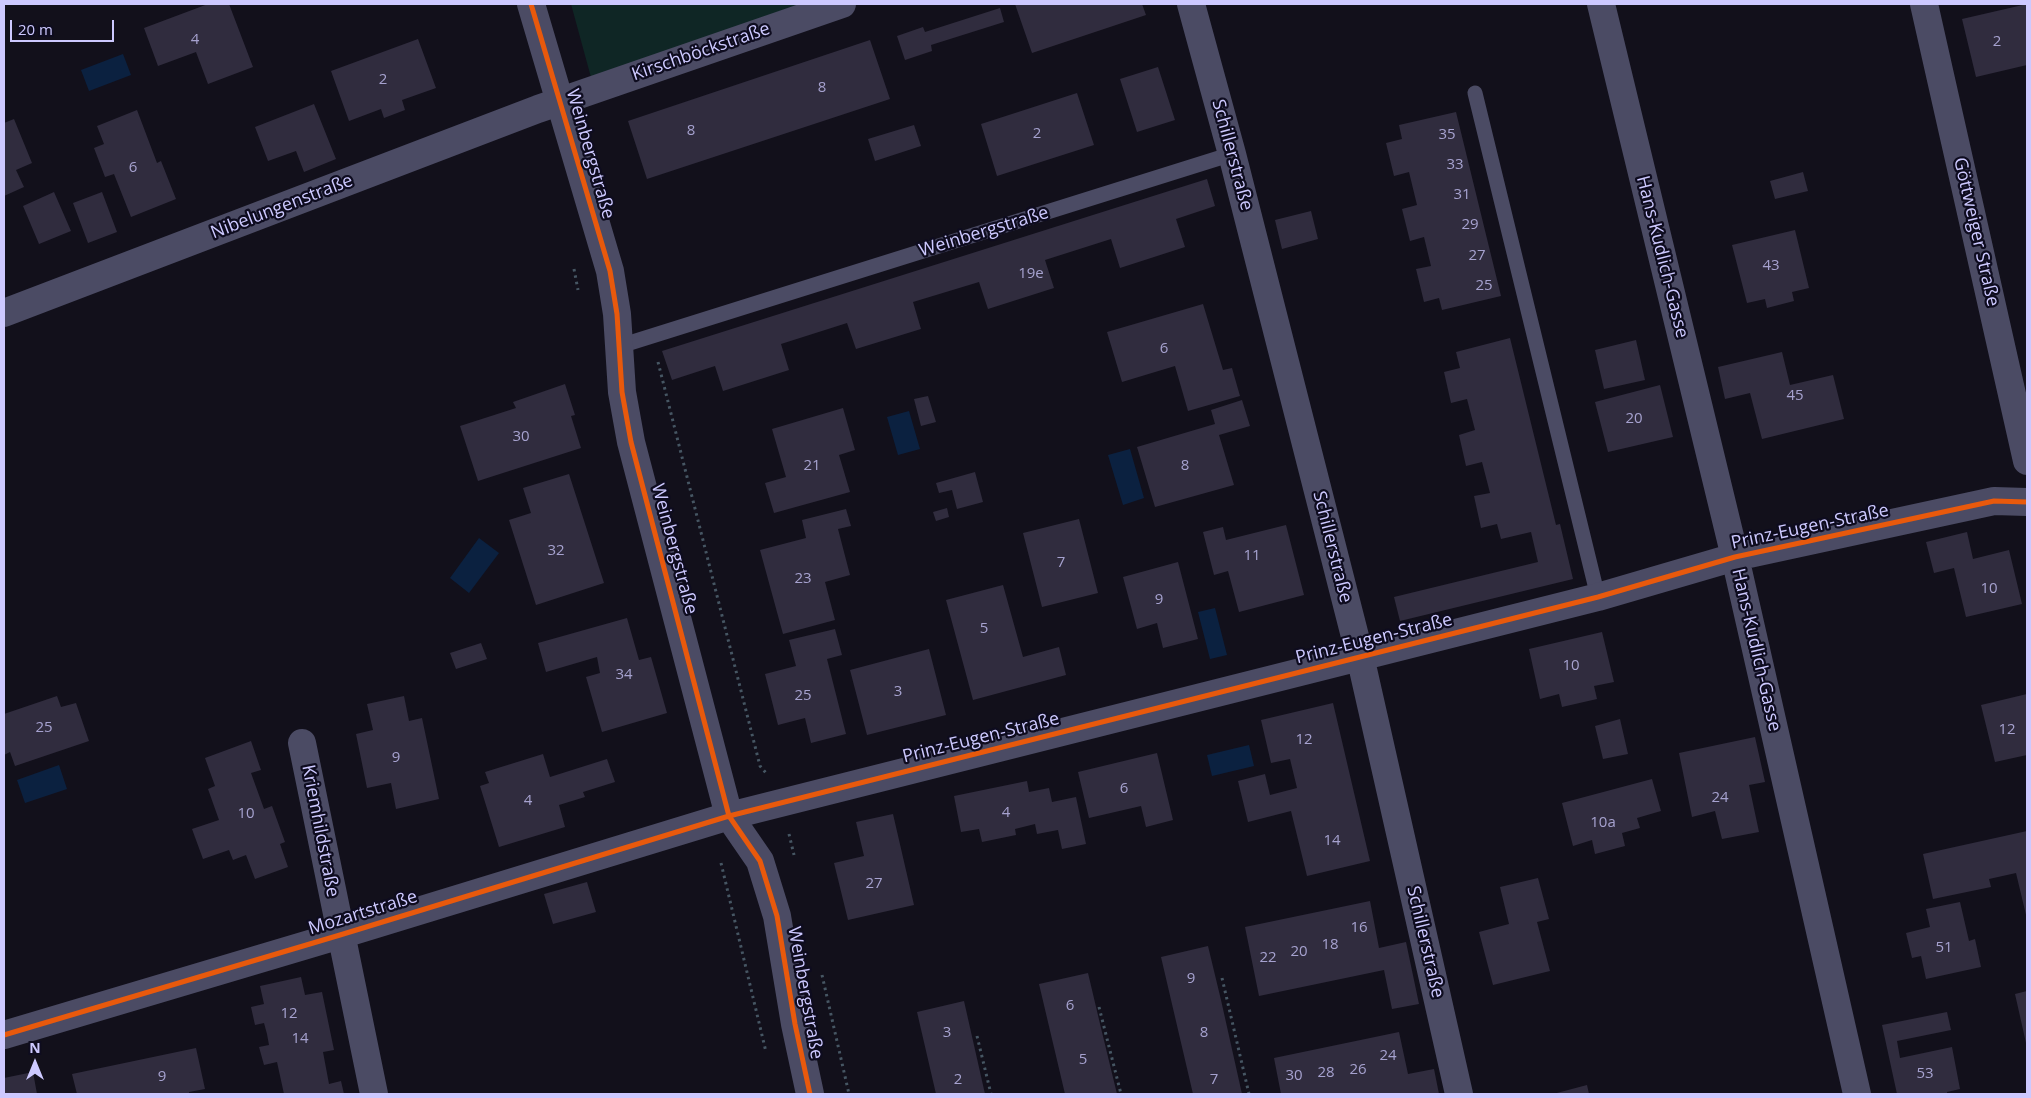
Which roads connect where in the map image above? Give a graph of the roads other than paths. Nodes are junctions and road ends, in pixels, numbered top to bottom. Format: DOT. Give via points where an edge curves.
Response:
graph roads {
  1 [pos="531,4"];
  2 [pos="842,4"];
  3 [pos="1191,4"];
  4 [pos="1601,4"];
  5 [pos="1924,4"];
  6 [pos="1475,94"];
  7 [pos="561,101"];
  8 [pos="1232,154"];
  9 [pos="4,313"];
  10 [pos="620,346"];
  11 [pos="2027,461"];
  12 [pos="2027,502"];
  13 [pos="1735,557"];
  14 [pos="1598,597"];
  15 [pos="1360,656"];
  16 [pos="302,743"];
  17 [pos="729,816"];
  18 [pos="340,935"];
  19 [pos="5,1031"];
  20 [pos="374,1094"];
  21 [pos="810,1094"];
  22 [pos="1459,1094"];
  23 [pos="1857,1094"];
  1 -- 7 [label="street, Weinbergstraße"];
  2 -- 7 [label="street, Kirschböckstraße"];
  3 -- 8 [label="street, Schillerstraße"];
  4 -- 13 [label="street, Hans-Kudlich-Gasse"];
  5 -- 11 [label="street, Göttweiger Straße"];
  6 -- 14 [label="lane"];
  7 -- 9 [label="street, Nibelungenstraße"];
  7 -- 10 [label="street, Weinbergstraße" via="610,271"];
  8 -- 10 [label="lane, Weinbergstraße"];
  8 -- 15 [label="street, Schillerstraße"];
  10 -- 17 [label="street, Weinbergstraße" via="622,392 631,442"];
  12 -- 13 [label="street, Prinz-Eugen-Straße" via="1994,501"];
  13 -- 14 [label="street, Prinz-Eugen-Straße"];
  13 -- 23 [label="street, Hans-Kudlich-Gasse"];
  14 -- 15 [label="street, Prinz-Eugen-Straße"];
  15 -- 17 [label="street, Prinz-Eugen-Straße"];
  15 -- 22 [label="street, Schillerstraße"];
  16 -- 18 [label="street, Kriemhildstraße"];
  17 -- 18 [label="street, Mozartstraße"];
  17 -- 21 [label="street, Weinbergstraße" via="760,861 777,916"];
  18 -- 19 [label="street, Mozartstraße"];
  18 -- 20 [label="street, Kriemhildstraße"];
}
